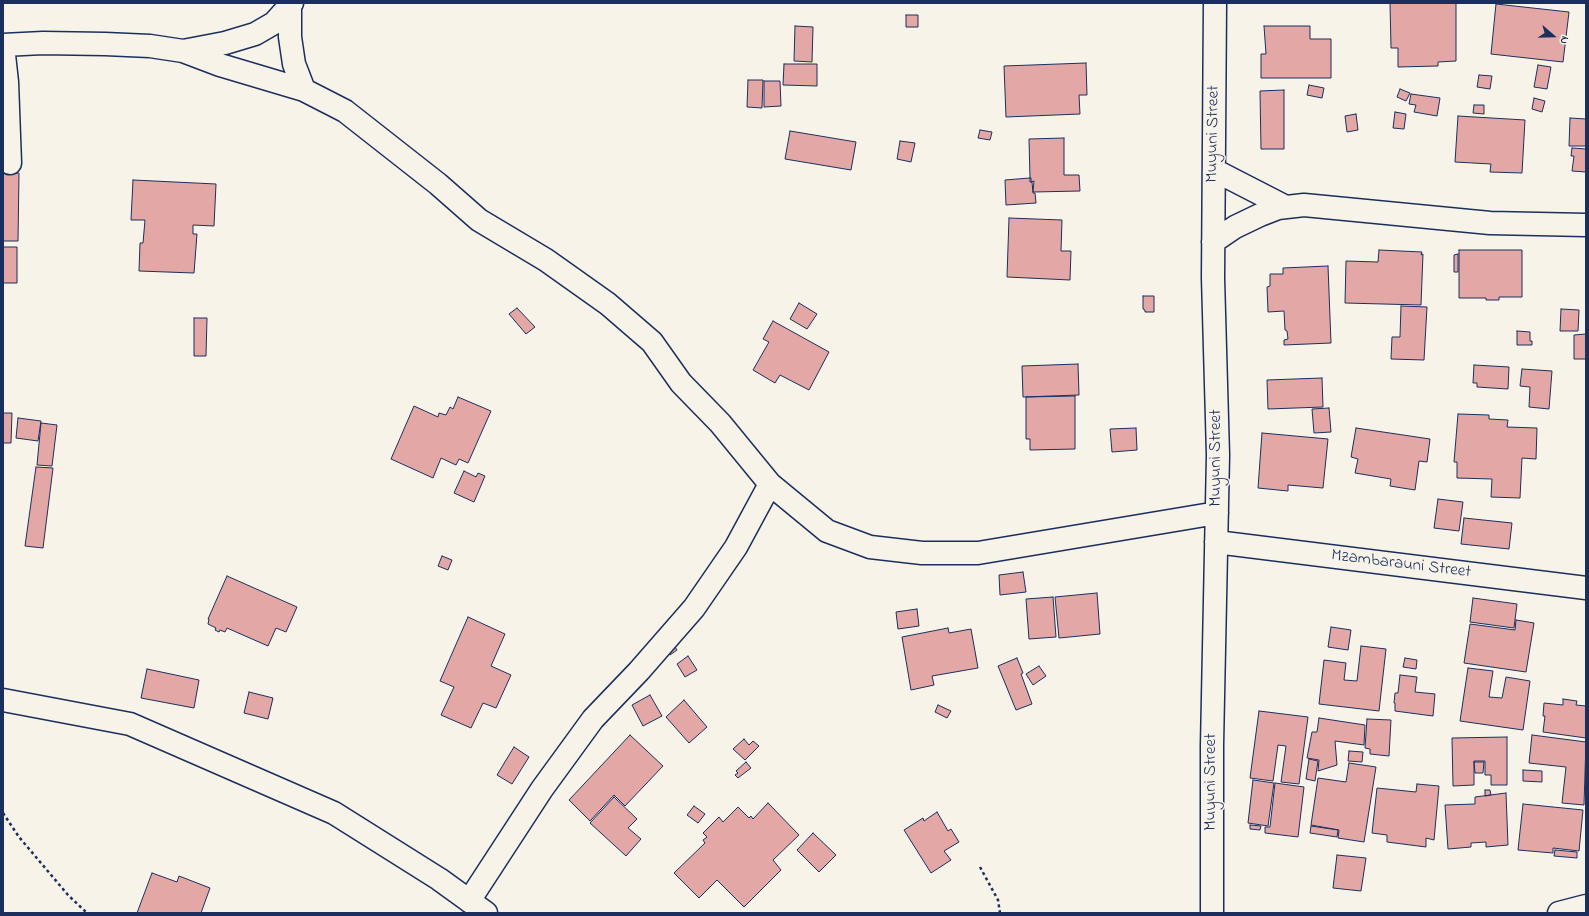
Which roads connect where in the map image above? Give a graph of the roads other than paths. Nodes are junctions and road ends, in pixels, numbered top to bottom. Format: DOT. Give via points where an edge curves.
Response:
graph roads {
  1 [pos="1215,3"];
  2 [pos="291,5"];
  3 [pos="3,46"];
  4 [pos="183,51"];
  5 [pos="304,90"];
  6 [pos="10,162"];
  7 [pos="1214,170"];
  8 [pos="1286,207"];
  9 [pos="1586,225"];
  10 [pos="1213,242"];
  11 [pos="770,484"];
  12 [pos="1217,512"];
  13 [pos="1216,542"];
  14 [pos="1586,588"];
  15 [pos="3,700"];
  16 [pos="1586,906"];
  17 [pos="477,907"];
  18 [pos="1212,913"];
  19 [pos="1559,913"];
  1 -- 7 [label="street, Muyuni Street"];
  2 -- 4 [label="street" via="274,23 255,34 225,44"];
  2 -- 5 [label="street" via="290,37 294,64"];
  3 -- 4 [label="street" via="43,43 105,44 150,46"];
  3 -- 6 [label="street"];
  4 -- 5 [label="street"];
  5 -- 11 [label="street" via="345,111 438,184 479,220 546,260 608,304 652,342 681,383 720,423"];
  7 -- 8 [label="street"];
  7 -- 10 [label="street, Muyuni Street"];
  8 -- 9 [label="street" via="1304,205 1490,223"];
  8 -- 10 [label="street" via="1235,227"];
  10 -- 12 [label="street, Muyuni Street"];
  11 -- 12 [label="street" via="827,530 870,547 922,553 978,553"];
  11 -- 17 [label="street" via="736,547 694,608 639,671 593,718 542,790"];
  12 -- 13 [label="street, Muyuni Street"];
  13 -- 14 [label="street, Mzambarauni Street"];
  13 -- 18 [label="street, Muyuni Street"];
  15 -- 17 [label="street" via="130,724 334,813 439,879"];
  16 -- 19 [label="street"];
}
